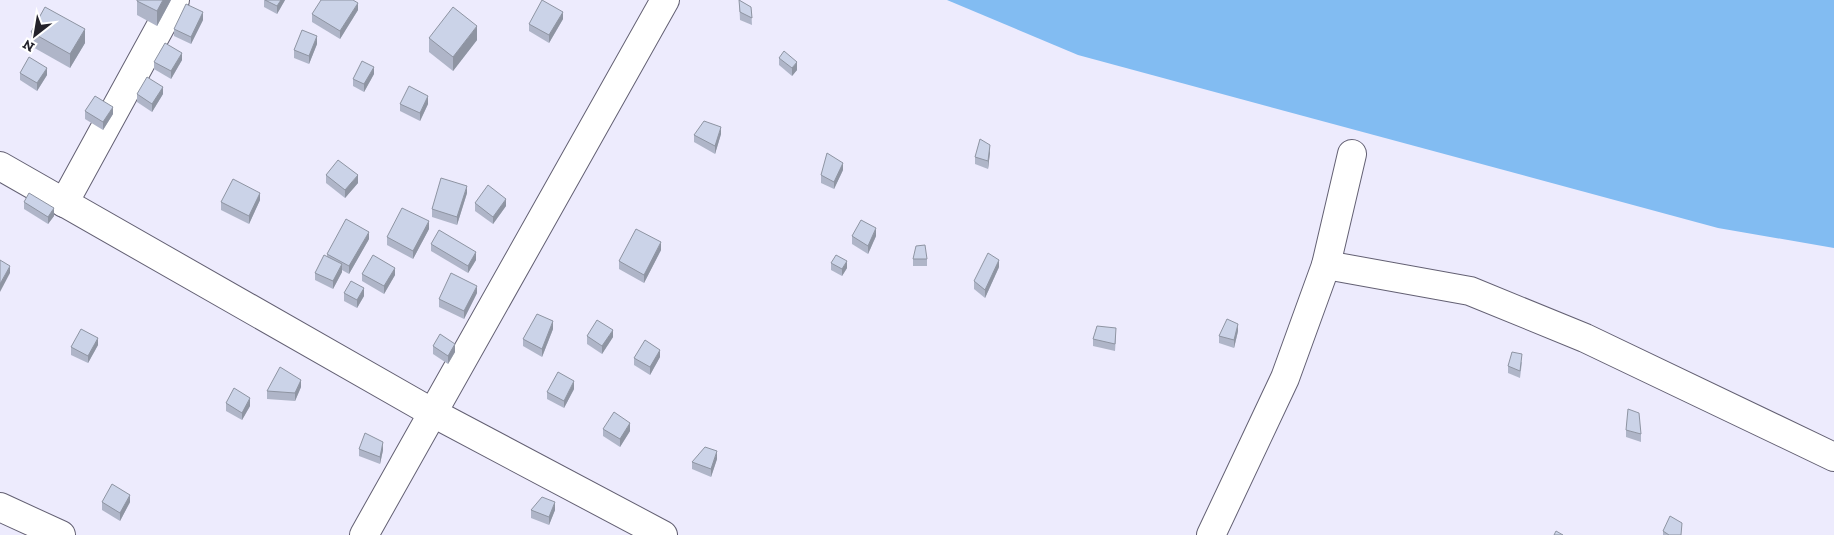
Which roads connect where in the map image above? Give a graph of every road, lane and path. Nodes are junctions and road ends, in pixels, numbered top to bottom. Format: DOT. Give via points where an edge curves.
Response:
graph roads {
  1 [pos="175,0"];
  2 [pos="665,0"];
  3 [pos="1352,154"];
  4 [pos="0,166"];
  5 [pos="64,203"];
  6 [pos="1326,265"];
  7 [pos="432,413"];
  8 [pos="1834,457"];
  9 [pos="0,507"];
  10 [pos="1213,534"];
  11 [pos="61,535"];
  12 [pos="364,535"];
  13 [pos="663,535"];
  1 -- 5 [label="street"];
  2 -- 7 [label="street"];
  3 -- 6 [label="street"];
  4 -- 5 [label="street"];
  5 -- 7 [label="street"];
  6 -- 8 [label="street" via="1470,291 1584,338"];
  6 -- 10 [label="street" via="1285,378"];
  7 -- 12 [label="street"];
  7 -- 13 [label="street"];
  9 -- 11 [label="street"];
}
